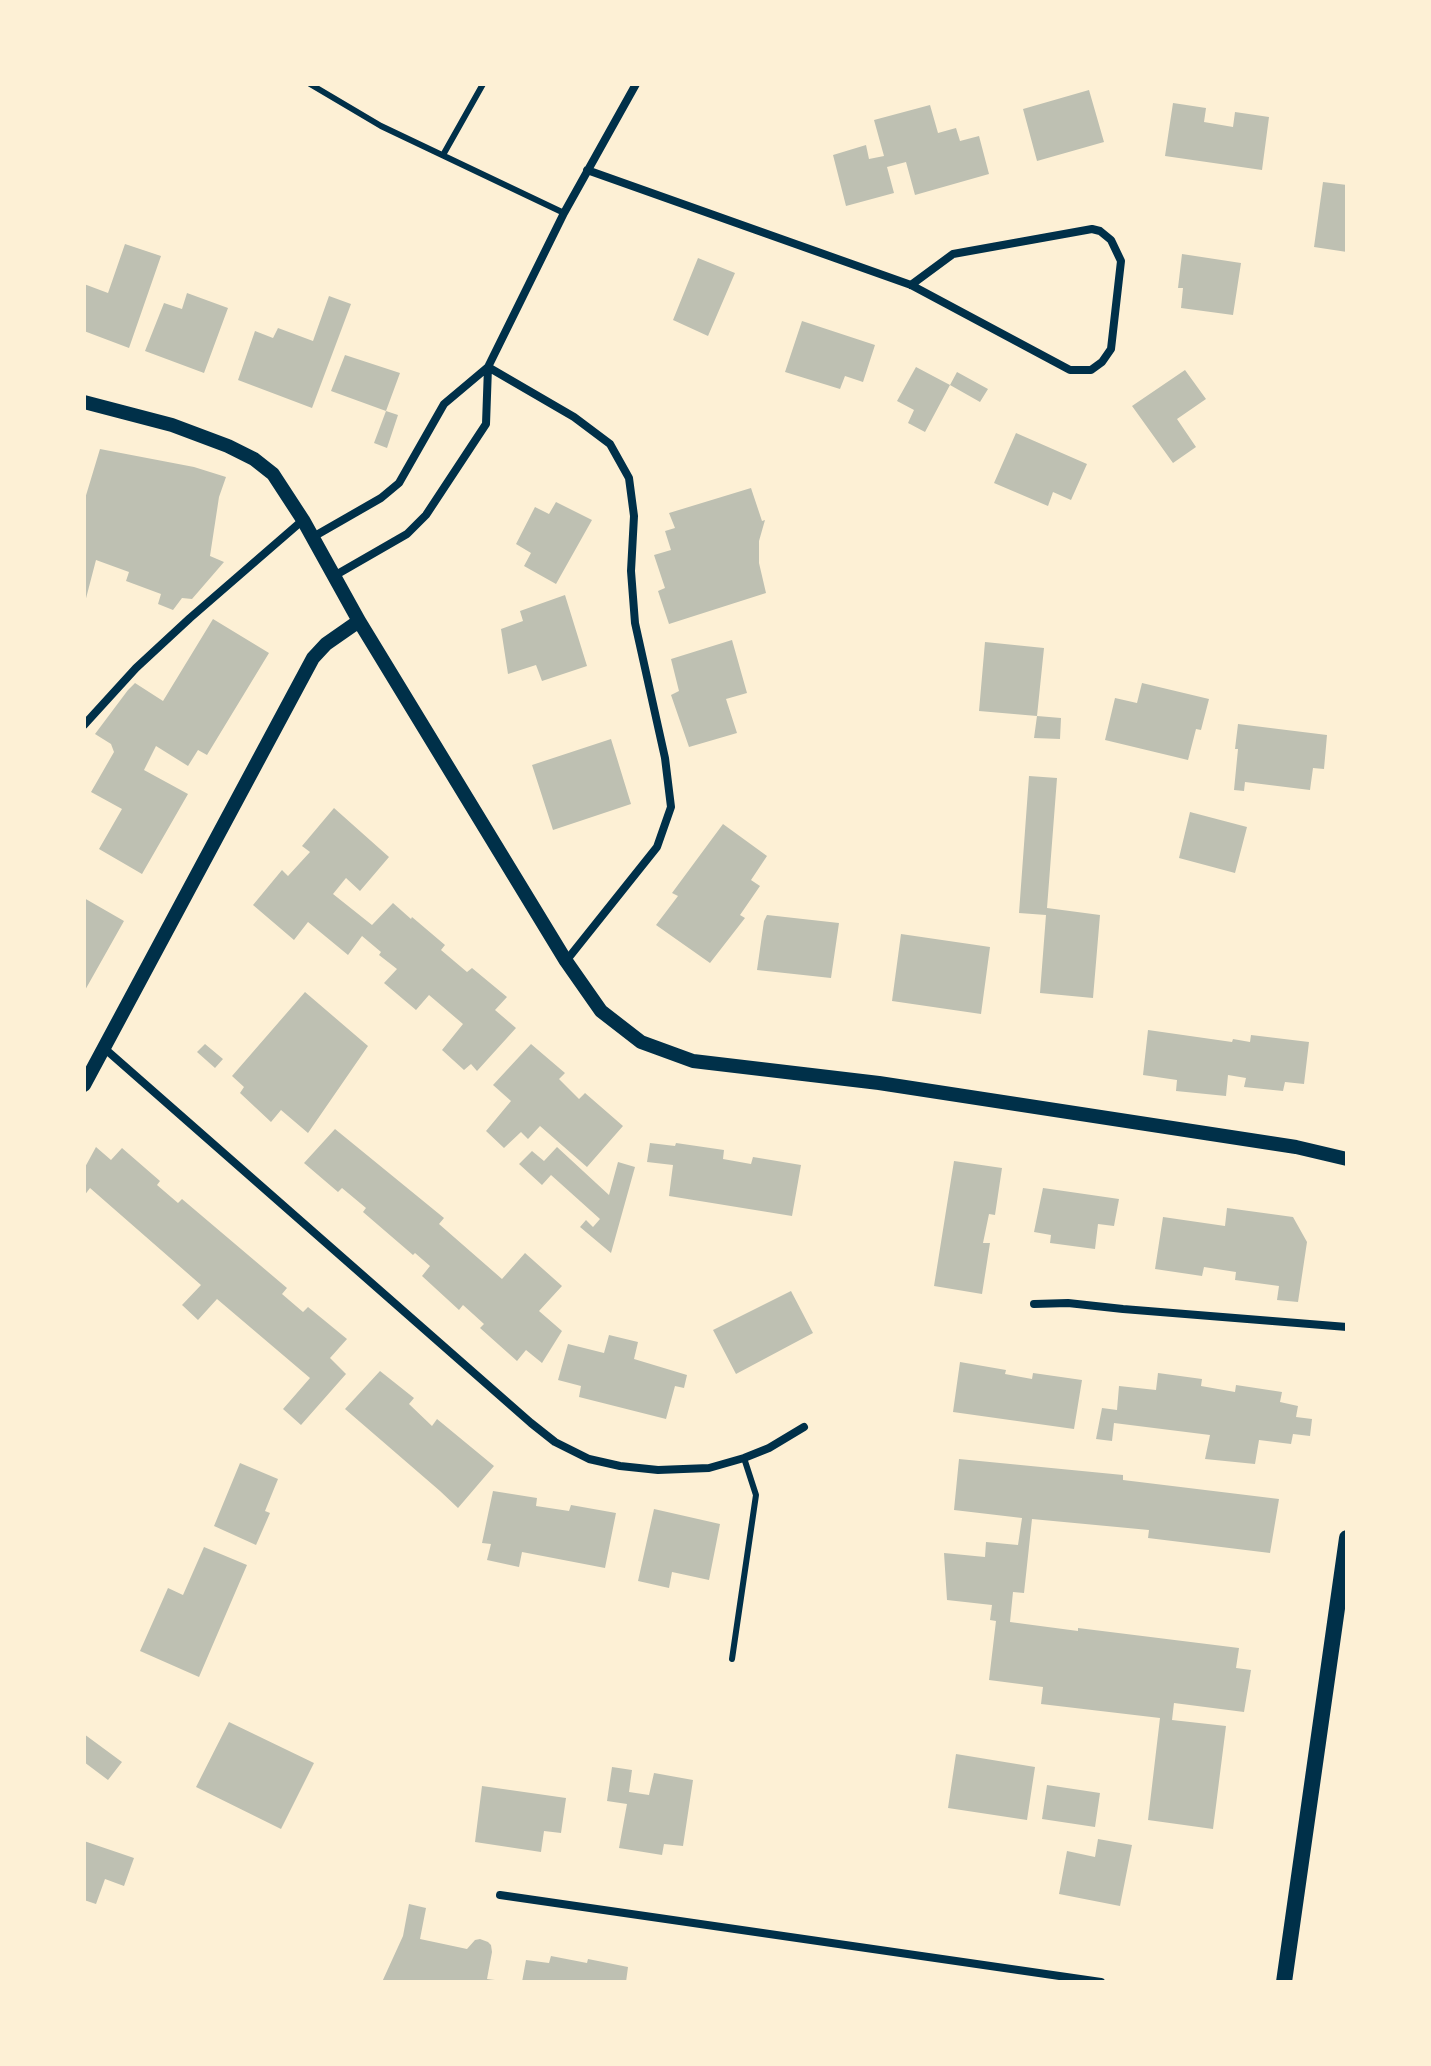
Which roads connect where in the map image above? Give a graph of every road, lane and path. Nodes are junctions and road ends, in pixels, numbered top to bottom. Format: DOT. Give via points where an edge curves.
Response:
graph roads {
  1 [pos="310,84"];
  2 [pos="483,84"];
  3 [pos="636,84"];
  4 [pos="443,155"];
  5 [pos="587,170"];
  6 [pos="564,213"];
  7 [pos="911,285"];
  8 [pos="488,367"];
  9 [pos="84,402"];
  10 [pos="303,520"];
  11 [pos="313,537"];
  12 [pos="334,576"];
  13 [pos="359,621"];
  14 [pos="84,725"];
  15 [pos="566,961"];
  16 [pos="104,1048"];
  17 [pos="84,1085"];
  18 [pos="1347,1159"];
  19 [pos="1034,1304"];
  20 [pos="1347,1327"];
  21 [pos="804,1427"];
  22 [pos="744,1458"];
  23 [pos="1347,1538"];
  24 [pos="1340,1633"];
  25 [pos="732,1659"];
  26 [pos="500,1895"];
  27 [pos="1101,1982"];
  28 [pos="1284,1982"];
  1 -- 4 [label="lane"];
  2 -- 4 [label="lane"];
  3 -- 5 [label="street"];
  4 -- 6 [label="lane"];
  5 -- 6 [label="street"];
  5 -- 7 [label="street"];
  6 -- 8 [label="street"];
  7 -- 7 [label="street" via="1070,370 1091,370 1111,349 1121,261 1111,240 1092,229 953,254"];
  8 -- 11 [label="street" via="444,404 399,483"];
  8 -- 12 [label="street" via="486,424 426,515 407,534"];
  8 -- 15 [label="street" via="610,444 631,491 635,623 671,807 657,847"];
  9 -- 10 [label="street" via="172,425 254,459 273,474"];
  10 -- 11 [label="street"];
  10 -- 14 [label="street" via="136,668"];
  11 -- 12 [label="street"];
  12 -- 13 [label="street"];
  13 -- 15 [label="street"];
  13 -- 16 [label="street" via="313,658"];
  15 -- 18 [label="street" via="601,1011 641,1042 693,1061 879,1083"];
  16 -- 17 [label="street"];
  16 -- 22 [label="street" via="555,1442 589,1459 658,1470 709,1468"];
  19 -- 20 [label="street"];
  21 -- 22 [label="street"];
  22 -- 25 [label="lane" via="756,1495"];
  23 -- 24 [label="main road"];
  24 -- 28 [label="main road"];
  26 -- 27 [label="street"];
}
